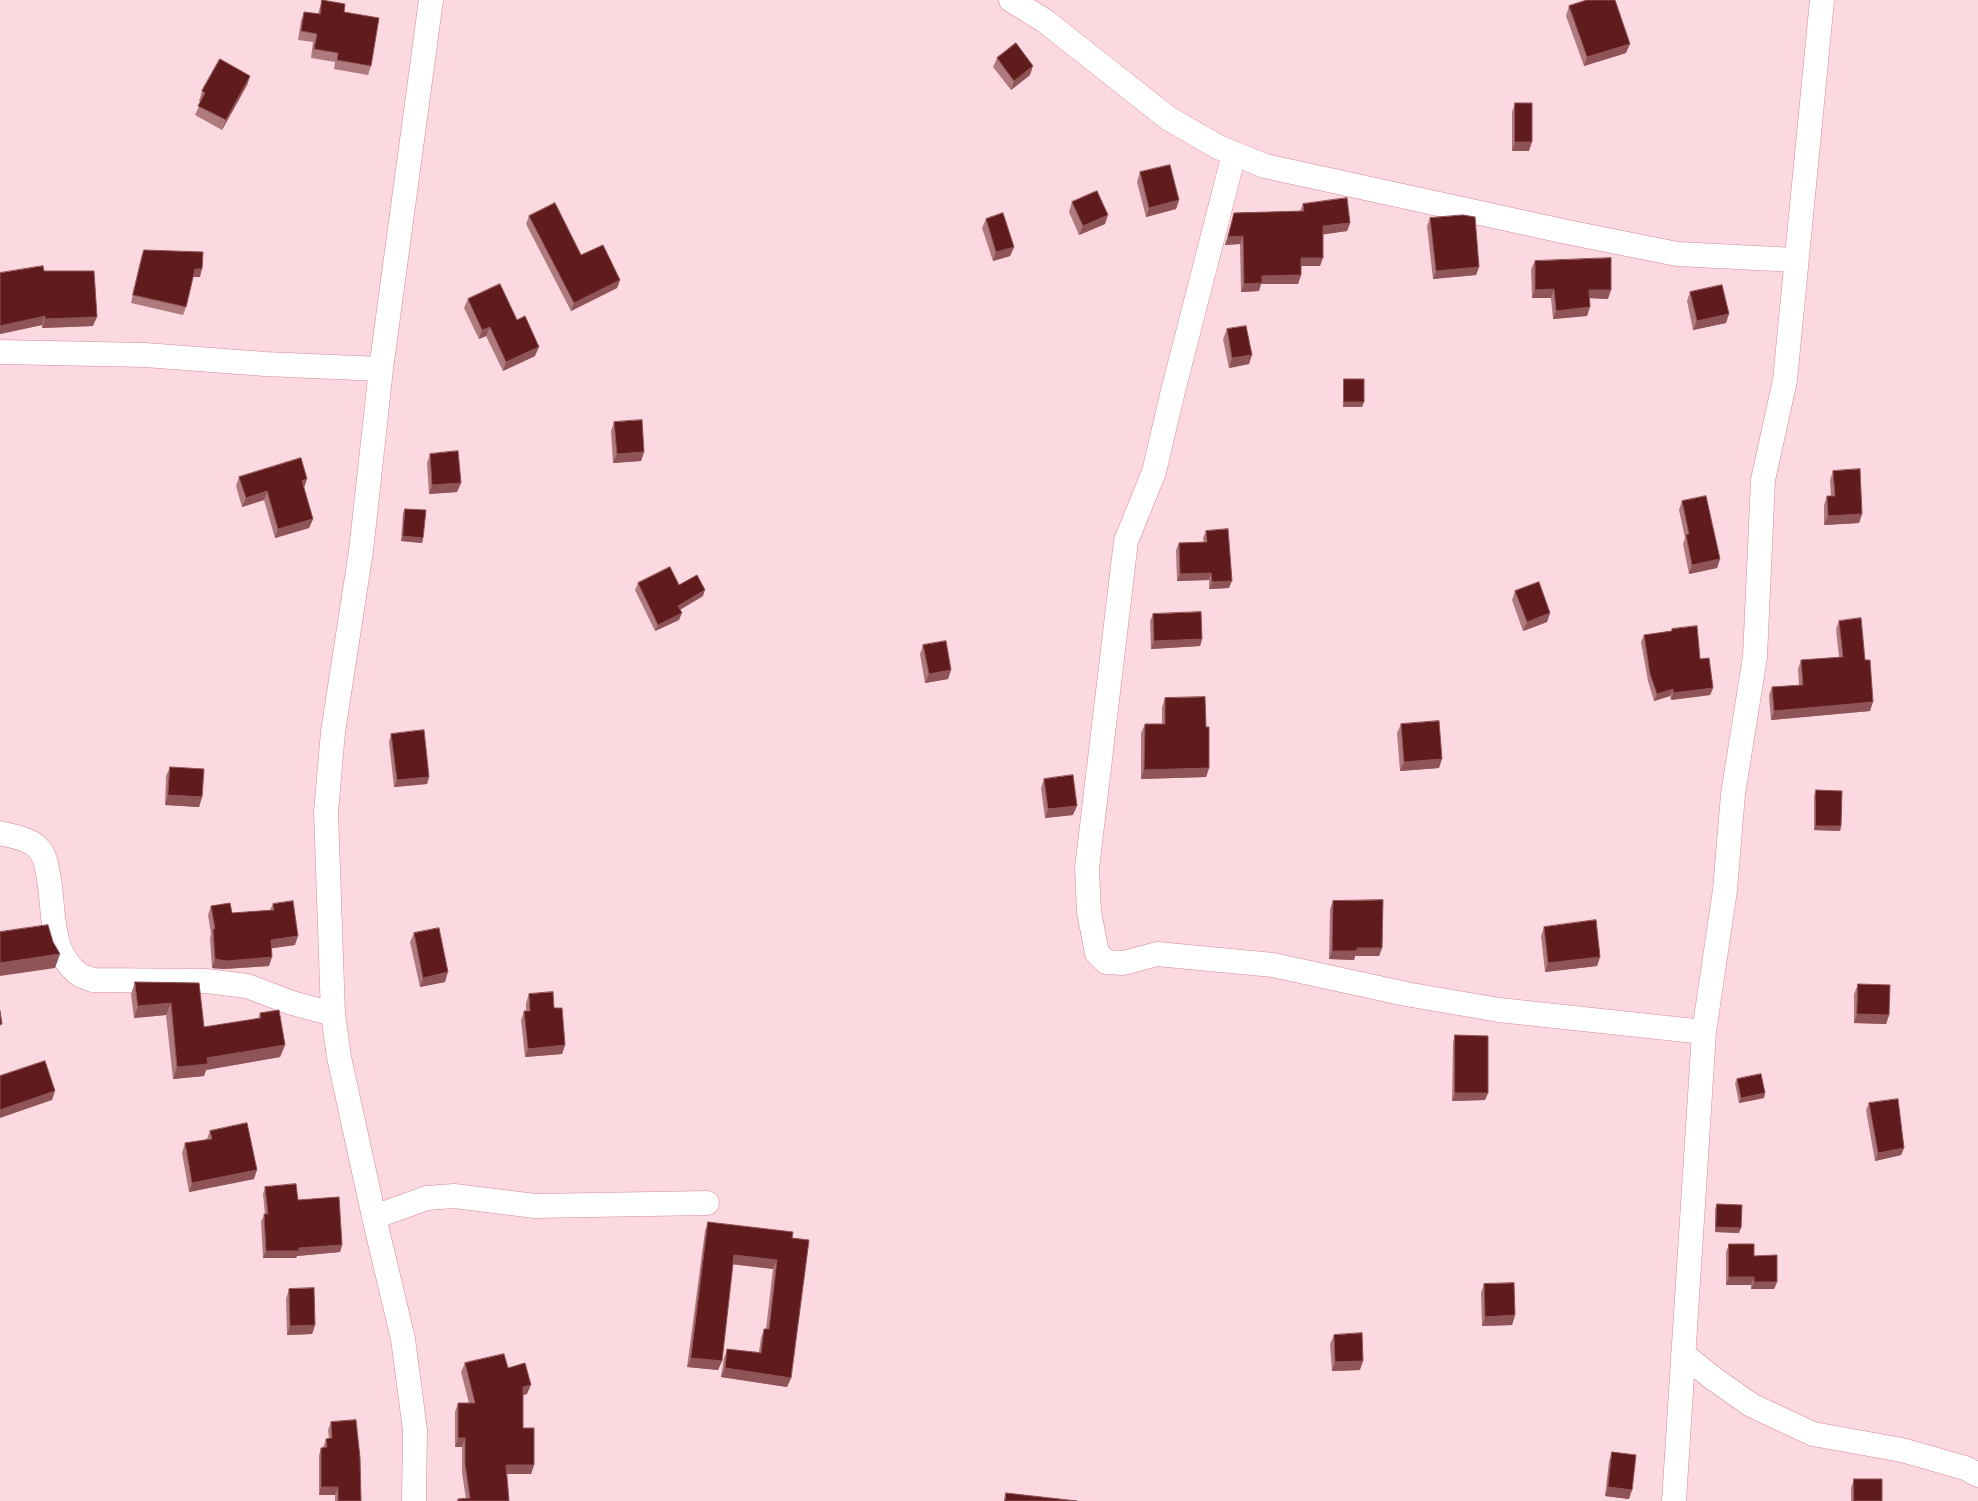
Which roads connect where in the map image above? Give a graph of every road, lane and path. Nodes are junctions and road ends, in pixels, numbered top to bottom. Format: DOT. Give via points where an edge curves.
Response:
graph roads {
  1 [pos="431,0"];
  2 [pos="1011,0"];
  3 [pos="1822,0"];
  4 [pos="1234,154"];
  5 [pos="1796,260"];
  6 [pos="0,352"];
  7 [pos="381,369"];
  8 [pos="0,833"];
  9 [pos="333,1014"];
  10 [pos="1704,1032"];
  11 [pos="707,1203"];
  12 [pos="374,1217"];
  13 [pos="1683,1354"];
  14 [pos="1978,1475"];
  15 [pos="414,1501"];
  16 [pos="1674,1501"];
  1 -- 7 [label="street"];
  2 -- 4 [label="street" via="1045,21 1168,118"];
  3 -- 5 [label="street"];
  4 -- 5 [label="street" via="1265,166 1677,254"];
  4 -- 10 [label="street" via="1154,472 1126,542 1087,868 1089,912 1098,953 1106,962 1124,963 1157,954 1273,965 1499,1010"];
  5 -- 10 [label="street" via="1785,380 1763,480 1755,657 1733,794 1725,890"];
  6 -- 7 [label="street" via="145,355"];
  7 -- 9 [label="street" via="361,551 333,732 326,812"];
  8 -- 9 [label="street" via="35,845 45,857 58,947 64,960 77,973 93,980 206,981 247,986"];
  9 -- 12 [label="street"];
  10 -- 13 [label="street"];
  11 -- 12 [label="street" via="535,1206 454,1196 427,1198"];
  12 -- 15 [label="street" via="403,1339 415,1430"];
  13 -- 14 [label="street" via="1751,1405 1813,1434 1902,1450 1965,1468"];
  13 -- 16 [label="street"];
}
